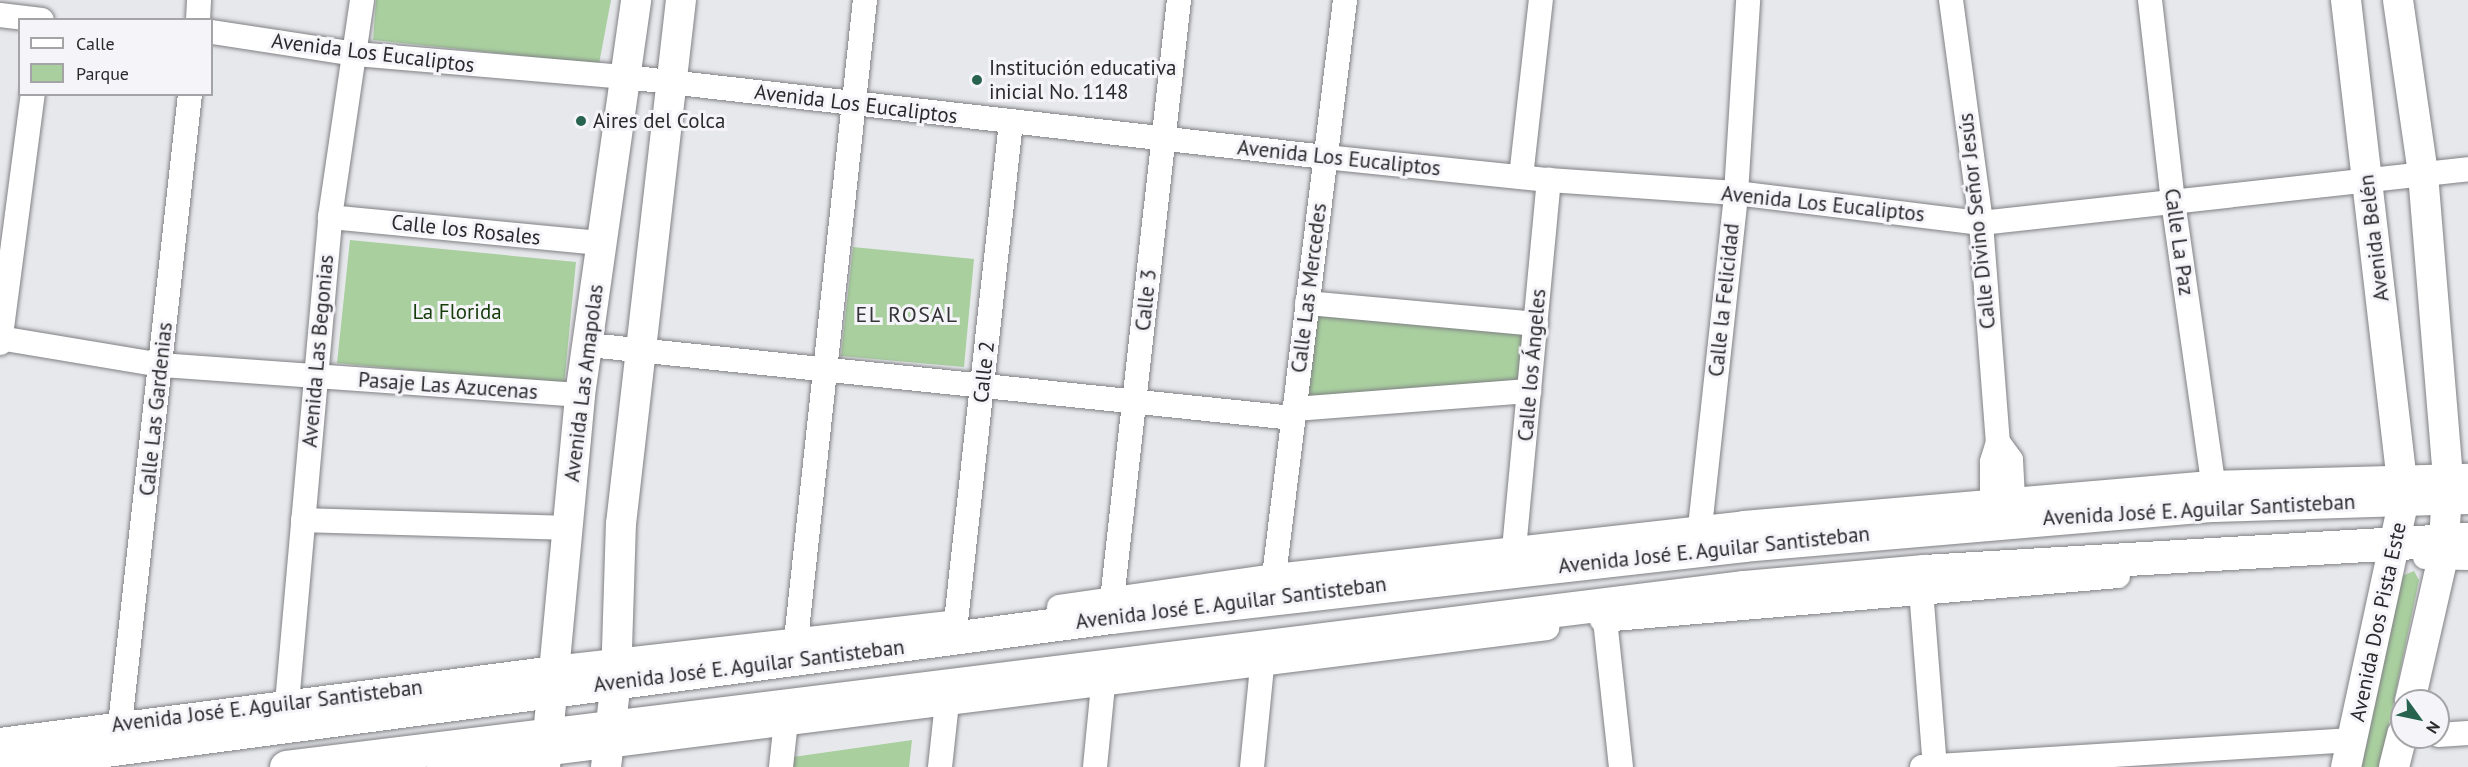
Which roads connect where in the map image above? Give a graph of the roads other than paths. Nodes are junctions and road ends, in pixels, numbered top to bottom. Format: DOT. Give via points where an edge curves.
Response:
graph roads {
  1 [pos="199,0"];
  2 [pos="362,0"];
  3 [pos="636,0"];
  4 [pos="681,0"];
  5 [pos="865,0"];
  6 [pos="1179,0"];
  7 [pos="1344,0"];
  8 [pos="1541,0"];
  9 [pos="1748,0"];
  10 [pos="1951,0"];
  11 [pos="2150,0"];
  12 [pos="2346,0"];
  13 [pos="2398,0"];
  14 [pos="0,15"];
  15 [pos="25,18"];
  16 [pos="198,18"];
  17 [pos="213,32"];
  18 [pos="356,54"];
  19 [pos="626,77"];
  20 [pos="672,83"];
  21 [pos="32,96"];
  22 [pos="190,96"];
  23 [pos="853,105"];
  24 [pos="1011,122"];
  25 [pos="1164,139"];
  26 [pos="1325,157"];
  27 [pos="2468,169"];
  28 [pos="2422,174"];
  29 [pos="11,176"];
  30 [pos="1521,177"];
  31 [pos="1549,180"];
  32 [pos="2367,180"];
  33 [pos="1736,194"];
  34 [pos="2173,201"];
  35 [pos="330,217"];
  36 [pos="1981,222"];
  37 [pos="601,243"];
  38 [pos="1307,303"];
  39 [pos="1536,324"];
  40 [pos="0,340"];
  41 [pos="589,345"];
  42 [pos="640,353"];
  43 [pos="161,365"];
  44 [pos="824,372"];
  45 [pos="315,378"];
  46 [pos="982,387"];
  47 [pos="1529,391"];
  48 [pos="580,395"];
  49 [pos="1134,402"];
  50 [pos="1294,413"];
  51 [pos="2213,483"];
  52 [pos="2457,487"];
  53 [pos="2403,488"];
  54 [pos="2003,499"];
  55 [pos="303,520"];
  56 [pos="1700,527"];
  57 [pos="568,528"];
  58 [pos="2394,548"];
  59 [pos="2456,548"];
  60 [pos="1514,549"];
  61 [pos="1274,576"];
  62 [pos="1921,590"];
  63 [pos="1112,600"];
  64 [pos="1605,620"];
  65 [pos="956,621"];
  66 [pos="796,640"];
  67 [pos="1262,666"];
  68 [pos="616,671"];
  69 [pos="552,679"];
  70 [pos="1103,685"];
  71 [pos="2414,689"];
  72 [pos="287,703"];
  73 [pos="948,703"];
  74 [pos="786,722"];
  75 [pos="120,724"];
  76 [pos="2468,733"];
  77 [pos="2450,734"];
  78 [pos="0,740"];
  79 [pos="609,747"];
  80 [pos="2399,749"];
  81 [pos="547,752"];
  82 [pos="2349,753"];
  83 [pos="0,764"];
  84 [pos="286,767"];
  85 [pos="439,767"];
  86 [pos="781,767"];
  87 [pos="940,767"];
  88 [pos="1095,767"];
  89 [pos="1252,767"];
  90 [pos="1621,767"];
  91 [pos="1931,767"];
  92 [pos="2394,767"];
  1 -- 16 [label="street"];
  2 -- 18 [label="street, Avenida Las Begonias"];
  3 -- 19 [label="street, Avenida Las Amapolas"];
  4 -- 20 [label="street"];
  5 -- 23 [label="street"];
  6 -- 25 [label="street, Calle 3"];
  7 -- 26 [label="street, Calle Las Mercedes"];
  8 -- 30 [label="street"];
  9 -- 33 [label="street, Calle la Felicidad"];
  10 -- 36 [label="street, Calle Divino Señor Jesús"];
  11 -- 34 [label="street, Calle La Paz"];
  12 -- 32 [label="street, Avenida Belén"];
  13 -- 28 [label="street"];
  14 -- 15 [label="street"];
  17 -- 18 [label="street, Avenida Los Eucaliptos"];
  18 -- 19 [label="street, Avenida Los Eucaliptos"];
  18 -- 35 [label="street, Avenida Las Begonias"];
  19 -- 20 [label="street, Avenida Los Eucaliptos"];
  19 -- 37 [label="street, Avenida Las Amapolas"];
  20 -- 23 [label="street, Avenida Los Eucaliptos"];
  20 -- 42 [label="street" via="656,246"];
  21 -- 29 [label="street"];
  22 -- 43 [label="street, Calle Las Gardenias"];
  23 -- 24 [label="street, Avenida Los Eucaliptos"];
  23 -- 44 [label="street"];
  24 -- 25 [label="street, Avenida Los Eucaliptos"];
  24 -- 46 [label="street, Calle 2"];
  25 -- 26 [label="street, Avenida Los Eucaliptos"];
  25 -- 49 [label="street, Calle 3"];
  26 -- 30 [label="street, Avenida Los Eucaliptos"];
  26 -- 38 [label="street, Calle Las Mercedes"];
  27 -- 28 [label="street, Avenida Los Eucaliptos"];
  28 -- 32 [label="street, Avenida Los Eucaliptos"];
  28 -- 52 [label="street"];
  29 -- 40 [label="street"];
  30 -- 31 [label="street, Avenida Los Eucaliptos"];
  31 -- 33 [label="street, Avenida Los Eucaliptos"];
  31 -- 39 [label="street, Calle los Ángeles"];
  32 -- 34 [label="street, Avenida Los Eucaliptos"];
  32 -- 53 [label="street, Avenida Belén"];
  33 -- 36 [label="street, Avenida Los Eucaliptos"];
  33 -- 56 [label="street, Calle la Felicidad"];
  34 -- 36 [label="street, Avenida Los Eucaliptos"];
  34 -- 51 [label="street, Calle La Paz"];
  35 -- 37 [label="street, Calle los Rosales"];
  35 -- 45 [label="street, Avenida Las Begonias"];
  36 -- 54 [label="street, Calle Divino Señor Jesús" via="1998,442 1992,462"];
  37 -- 41 [label="street, Avenida Las Amapolas"];
  38 -- 39 [label="street"];
  38 -- 50 [label="street, Calle Las Mercedes"];
  39 -- 47 [label="street, Calle los Ángeles"];
  40 -- 43 [label="street, Pasaje Las Azucenas"];
  41 -- 42 [label="street"];
  41 -- 48 [label="street, Avenida Las Amapolas"];
  42 -- 44 [label="street"];
  42 -- 68 [label="street" via="621,524"];
  43 -- 45 [label="street, Pasaje Las Azucenas"];
  43 -- 75 [label="street, Calle Las Gardenias"];
  44 -- 46 [label="street"];
  44 -- 66 [label="street"];
  45 -- 48 [label="street, Pasaje Las Azucenas"];
  45 -- 55 [label="street, Avenida Las Begonias"];
  46 -- 49 [label="street"];
  46 -- 65 [label="street, Calle 2"];
  47 -- 50 [label="street"];
  47 -- 60 [label="street, Calle los Ángeles"];
  48 -- 57 [label="street, Avenida Las Amapolas"];
  49 -- 50 [label="street"];
  49 -- 63 [label="street, Calle 3"];
  50 -- 61 [label="street, Calle Las Mercedes"];
  51 -- 53 [label="street, Avenida José E. Aguilar Santisteban"];
  51 -- 54 [label="street, Avenida José E. Aguilar Santisteban"];
  52 -- 53 [label="main road, Avenida José E. Aguilar Santisteban"];
  52 -- 59 [label="street"];
  53 -- 58 [label="street, Avenida Dos Pista Este"];
  53 -- 68 [label="main road, Avenida José E. Aguilar Santisteban" via="1744,545 1272,597 792,662"];
  54 -- 56 [label="street, Avenida José E. Aguilar Santisteban"];
  55 -- 57 [label="street"];
  55 -- 72 [label="street, Avenida Las Begonias"];
  56 -- 60 [label="street, Avenida José E. Aguilar Santisteban"];
  57 -- 69 [label="street, Avenida Las Amapolas"];
  58 -- 59 [label="main road, Avenida José E. Aguilar Santisteban"];
  58 -- 62 [label="street, Avenida José E. Aguilar Santisteban"];
  58 -- 79 [label="main road, Avenida José E. Aguilar Santisteban" via="1947,569 1744,587 1050,670"];
  58 -- 82 [label="street, Avenida Dos Pista Este"];
  59 -- 71 [label="street"];
  60 -- 61 [label="street, Avenida José E. Aguilar Santisteban"];
  61 -- 63 [label="street, Avenida José E. Aguilar Santisteban"];
  62 -- 64 [label="street, Avenida José E. Aguilar Santisteban"];
  62 -- 91 [label="street"];
  63 -- 65 [label="street, Avenida José E. Aguilar Santisteban"];
  64 -- 67 [label="street, Avenida José E. Aguilar Santisteban"];
  64 -- 90 [label="street"];
  65 -- 66 [label="street, Avenida José E. Aguilar Santisteban"];
  66 -- 68 [label="street, Avenida José E. Aguilar Santisteban"];
  67 -- 70 [label="street, Avenida José E. Aguilar Santisteban"];
  67 -- 89 [label="street"];
  68 -- 69 [label="main road, Avenida José E. Aguilar Santisteban"];
  68 -- 79 [label="street"];
  69 -- 72 [label="street, Avenida José E. Aguilar Santisteban"];
  69 -- 81 [label="street, Avenida Las Amapolas"];
  69 -- 83 [label="main road, Avenida José E. Aguilar Santisteban"];
  70 -- 73 [label="street, Avenida José E. Aguilar Santisteban"];
  70 -- 88 [label="street"];
  72 -- 75 [label="street, Avenida José E. Aguilar Santisteban"];
  73 -- 74 [label="street, Avenida José E. Aguilar Santisteban"];
  73 -- 87 [label="street"];
  74 -- 79 [label="street, Avenida José E. Aguilar Santisteban"];
  74 -- 86 [label="street"];
  75 -- 78 [label="street, Avenida José E. Aguilar Santisteban"];
  76 -- 77 [label="street"];
  79 -- 81 [label="main road, Avenida José E. Aguilar Santisteban"];
  80 -- 92 [label="street"];
  81 -- 84 [label="main road, Avenida José E. Aguilar Santisteban"];
  81 -- 85 [label="street, Avenida José E. Aguilar Santisteban"];
  82 -- 91 [label="street"];
}
